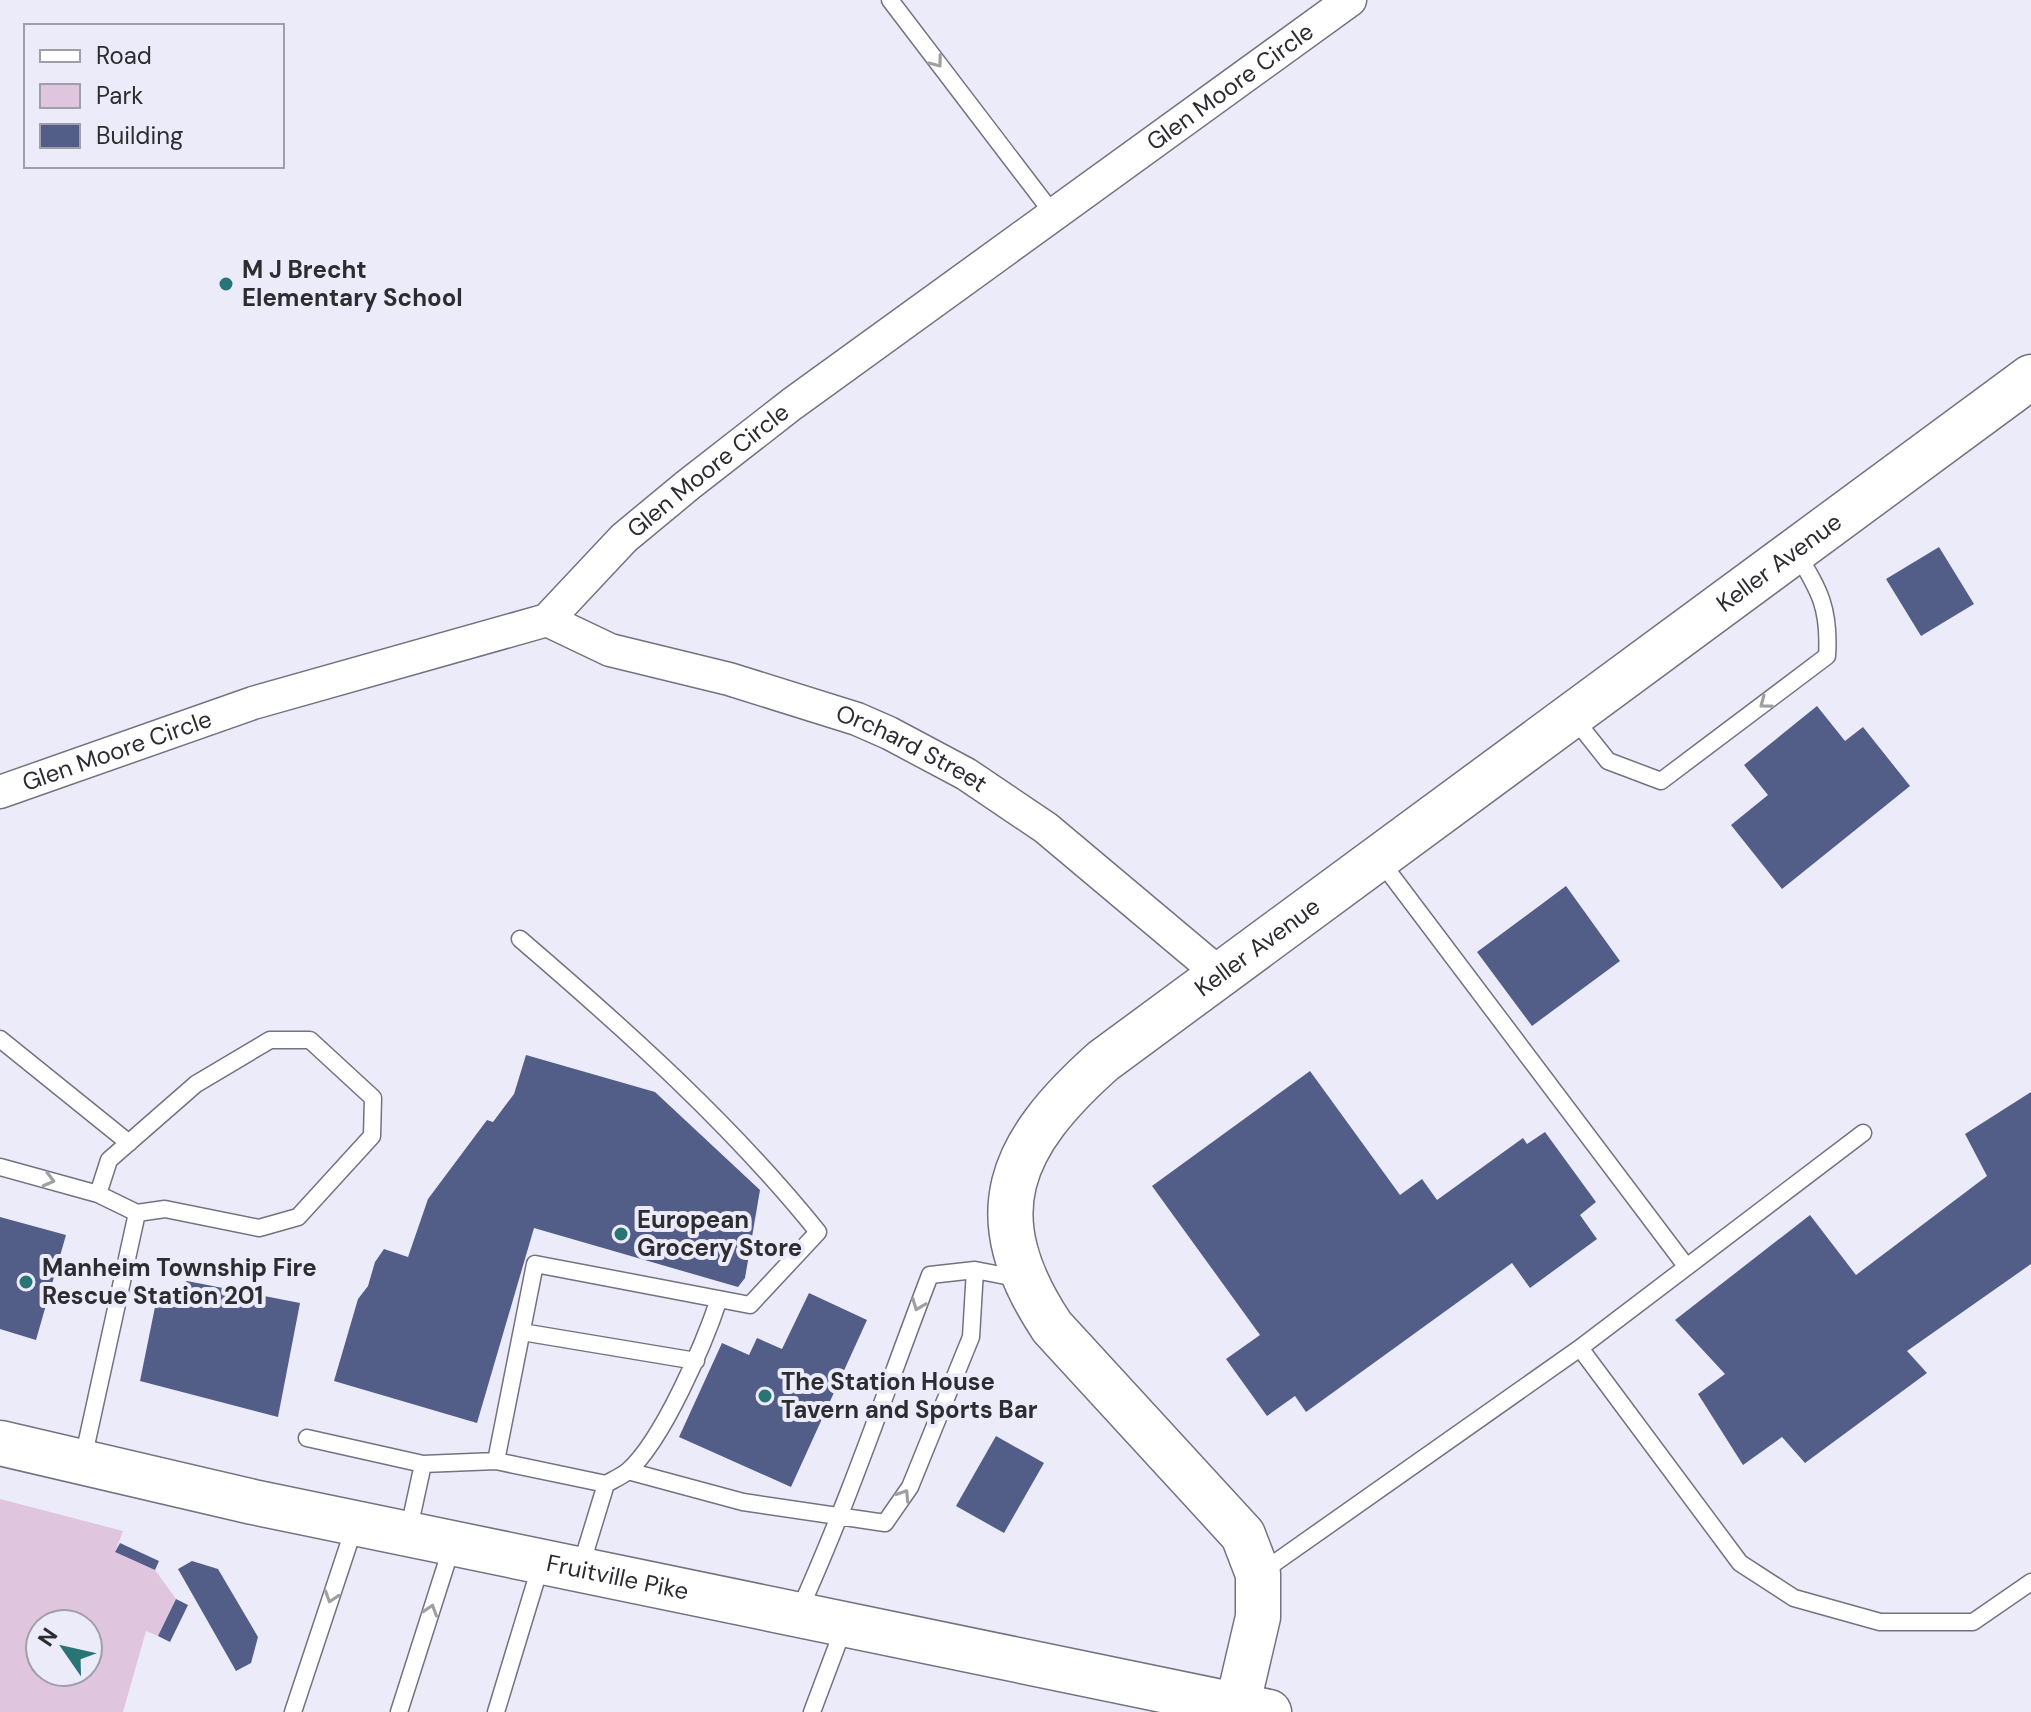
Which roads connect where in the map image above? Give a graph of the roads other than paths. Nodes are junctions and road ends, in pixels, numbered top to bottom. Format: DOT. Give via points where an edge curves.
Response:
graph roads {
  1 [pos="890,0"];
  2 [pos="1350,0"];
  3 [pos="1054,215"];
  4 [pos="2031,377"];
  5 [pos="1796,551"];
  6 [pos="547,620"];
  7 [pos="1572,716"];
  8 [pos="0,792"];
  9 [pos="1379,859"];
  10 [pos="520,939"];
  11 [pos="1221,975"];
  12 [pos="0,1039"];
  13 [pos="1863,1133"];
  14 [pos="129,1143"];
  15 [pos="0,1167"];
  16 [pos="98,1194"];
  17 [pos="137,1213"];
  18 [pos="1686,1266"];
  19 [pos="975,1270"];
  20 [pos="1026,1280"];
  21 [pos="719,1299"];
  22 [pos="522,1332"];
  23 [pos="1580,1348"];
  24 [pos="696,1361"];
  25 [pos="307,1438"];
  26 [pos="0,1443"];
  27 [pos="496,1461"];
  28 [pos="81,1464"];
  29 [pos="423,1464"];
  30 [pos="628,1471"];
  31 [pos="606,1484"];
  32 [pos="841,1518"];
  33 [pos="355,1523"];
  34 [pos="408,1534"];
  35 [pos="452,1544"];
  36 [pos="561,1566"];
  37 [pos="1258,1574"];
  38 [pos="2031,1582"];
  39 [pos="797,1616"];
  40 [pos="844,1626"];
  41 [pos="1246,1710"];
  42 [pos="293,1712"];
  43 [pos="399,1712"];
  44 [pos="496,1712"];
  45 [pos="812,1712"];
  1 -- 3 [label="lane, one-way"];
  2 -- 3 [label="street, Glen Moore Circle"];
  3 -- 6 [label="street, Glen Moore Circle" via="688,485 624,538"];
  4 -- 5 [label="main road, Keller Avenue"];
  5 -- 7 [label="main road, Keller Avenue"];
  5 -- 7 [label="lane, one-way" via="1821,592 1829,622 1827,656 1661,781 1608,761"];
  6 -- 8 [label="street, Glen Moore Circle" via="253,703"];
  6 -- 11 [label="street, Orchard Street" via="610,650 729,679 889,733 966,774 1046,828"];
  7 -- 9 [label="main road, Keller Avenue"];
  9 -- 11 [label="main road, Keller Avenue"];
  9 -- 18 [label="lane"];
  10 -- 21 [label="lane" via="767,1169 818,1232 750,1305"];
  11 -- 20 [label="main road, Keller Avenue" via="1103,1061 1047,1116 1022,1155 1012,1185 1010,1221"];
  12 -- 14 [label="lane"];
  13 -- 18 [label="lane"];
  14 -- 16 [label="lane" via="109,1160"];
  14 -- 17 [label="lane" via="196,1084 270,1040 310,1040 373,1098 372,1136 298,1217 259,1228 165,1209"];
  15 -- 16 [label="lane, one-way"];
  16 -- 17 [label="lane"];
  17 -- 28 [label="lane"];
  18 -- 23 [label="lane"];
  19 -- 20 [label="lane"];
  19 -- 32 [label="lane, one-way" via="930,1275"];
  32 -- 19 [label="lane, one-way" via="885,1523 910,1487 971,1337"];
  20 -- 37 [label="main road, Keller Avenue" via="1052,1327 1243,1535"];
  21 -- 22 [label="lane" via="535,1264"];
  21 -- 24 [label="lane"];
  22 -- 24 [label="lane"];
  22 -- 27 [label="lane"];
  23 -- 37 [label="lane"];
  23 -- 38 [label="lane" via="1740,1563 1794,1598 1880,1622 1973,1622"];
  24 -- 30 [label="lane" via="657,1432"];
  25 -- 29 [label="lane"];
  26 -- 28 [label="main road, Fruitville Pike"];
  27 -- 29 [label="lane"];
  27 -- 31 [label="lane"];
  28 -- 33 [label="main road, Fruitville Pike"];
  29 -- 34 [label="lane"];
  30 -- 31 [label="lane"];
  30 -- 32 [label="lane" via="743,1502"];
  31 -- 36 [label="lane"];
  32 -- 39 [label="lane"];
  33 -- 34 [label="main road, Fruitville Pike"];
  33 -- 42 [label="lane, one-way"];
  34 -- 35 [label="main road, Fruitville Pike"];
  35 -- 36 [label="main road, Fruitville Pike"];
  43 -- 35 [label="lane, one-way"];
  36 -- 39 [label="main road, Fruitville Pike"];
  36 -- 44 [label="lane"];
  37 -- 41 [label="main road, Keller Avenue"];
  39 -- 40 [label="main road, Fruitville Pike"];
  40 -- 41 [label="main road, Fruitville Pike"];
  40 -- 45 [label="lane"];
}
